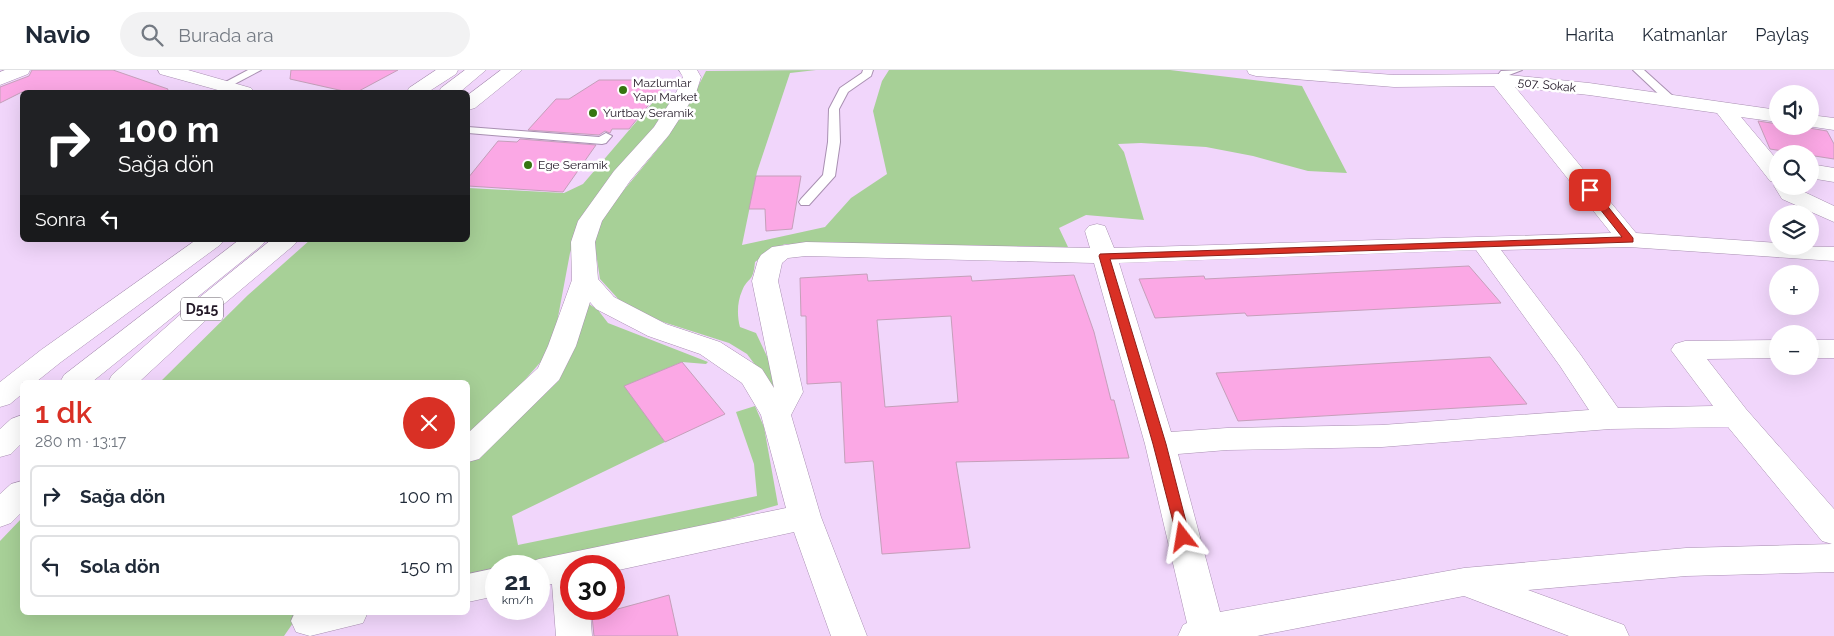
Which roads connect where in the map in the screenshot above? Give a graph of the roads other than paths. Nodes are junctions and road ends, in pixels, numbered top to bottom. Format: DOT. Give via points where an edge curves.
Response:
graph roads {
  1 [pos="20,70"];
  2 [pos="167,70"];
  3 [pos="236,70"];
  4 [pos="256,70"];
  5 [pos="449,70"];
  6 [pos="476,70"];
  7 [pos="513,70"];
  8 [pos="688,70"];
  9 [pos="868,70"];
  10 [pos="1256,70"];
  11 [pos="1595,70"];
  12 [pos="1638,70"];
  13 [pos="1456,75"];
  14 [pos="1508,75"];
  15 [pos="0,79"];
  16 [pos="218,85"];
  17 [pos="1589,89"];
  18 [pos="237,90"];
  19 [pos="419,90"];
  20 [pos="451,90"];
  21 [pos="1671,100"];
  22 [pos="470,102"];
  23 [pos="1722,107"];
  24 [pos="1769,115"];
  25 [pos="1819,122"];
  26 [pos="1834,124"];
  27 [pos="470,130"];
  28 [pos="606,136"];
  29 [pos="1769,161"];
  30 [pos="1819,172"];
  31 [pos="1834,175"];
  32 [pos="1792,195"];
  33 [pos="805,202"];
  34 [pos="1834,215"];
  35 [pos="1097,231"];
  36 [pos="1629,240"];
  37 [pos="209,242"];
  38 [pos="251,242"];
  39 [pos="284,242"];
  40 [pos="1483,244"];
  41 [pos="1834,254"];
  42 [pos="1104,256"];
  43 [pos="585,280"];
  44 [pos="172,303"];
  45 [pos="209,303"];
  46 [pos="1769,349"];
  47 [pos="1819,349"];
  48 [pos="1834,349"];
  49 [pos="20,380"];
  50 [pos="20,380"];
  51 [pos="59,380"];
  52 [pos="76,380"];
  53 [pos="124,380"];
  54 [pos="138,380"];
  55 [pos="0,396"];
  56 [pos="20,410"];
  57 [pos="776,415"];
  58 [pos="1736,416"];
  59 [pos="1610,419"];
  60 [pos="0,427"];
  61 [pos="20,428"];
  62 [pos="1160,444"];
  63 [pos="0,446"];
  64 [pos="470,449"];
  65 [pos="20,476"];
  66 [pos="0,494"];
  67 [pos="20,495"];
  68 [pos="0,514"];
  69 [pos="805,517"];
  70 [pos="1834,532"];
  71 [pos="1834,558"];
  72 [pos="553,570"];
  73 [pos="1464,582"];
  74 [pos="485,584"];
  75 [pos="560,584"];
  76 [pos="470,588"];
  77 [pos="338,615"];
  78 [pos="572,620"];
  79 [pos="307,623"];
  80 [pos="1201,633"];
  81 [pos="574,636"];
  82 [pos="849,636"];
  83 [pos="1611,636"];
  1 -- 15 [label="main road"];
  2 -- 16 [label="main road"];
  3 -- 16 [label="main road"];
  4 -- 16 [label="lane"];
  5 -- 19 [label="main road"];
  6 -- 20 [label="main road"];
  7 -- 22 [label="main road"];
  8 -- 43 [label="main road" via="692,77 686,93 662,132 622,176 590,221 582,242"];
  9 -- 33 [label="lane" via="844,90 834,109 829,176"];
  10 -- 13 [label="main road, 507. Sokak" via="1394,81"];
  11 -- 17 [label="main road"];
  12 -- 21 [label="lane"];
  13 -- 14 [label="main road, 507. Sokak"];
  14 -- 17 [label="main road, 507. Sokak"];
  14 -- 36 [label="main road"];
  16 -- 18 [label="main road"];
  17 -- 21 [label="main road, 507. Sokak"];
  21 -- 23 [label="main road, 507. Sokak"];
  23 -- 24 [label="main road, 507. Sokak"];
  23 -- 29 [label="main road"];
  25 -- 26 [label="main road"];
  27 -- 28 [label="lane" via="602,141"];
  30 -- 31 [label="main road"];
  32 -- 34 [label="main road"];
  35 -- 42 [label="main road"];
  36 -- 40 [label="main road"];
  36 -- 41 [label="main road"];
  37 -- 49 [label="main road"];
  38 -- 44 [label="main road, D515"];
  39 -- 45 [label="main road, D515"];
  40 -- 42 [label="main road"];
  40 -- 59 [label="main road"];
  42 -- 57 [label="main road" via="806,249 781,252 770,260 765,282 789,392"];
  42 -- 62 [label="main road"];
  43 -- 57 [label="main road" via="605,303 657,330 710,348 752,376"];
  43 -- 64 [label="main road" via="549,373"];
  44 -- 51 [label="main road"];
  44 -- 52 [label="main road, D515"];
  45 -- 53 [label="main road, D515"];
  45 -- 54 [label="main road"];
  46 -- 58 [label="main road" via="1685,350"];
  47 -- 48 [label="main road"];
  50 -- 55 [label="main road"];
  56 -- 60 [label="main road"];
  57 -- 69 [label="main road"];
  58 -- 59 [label="main road"];
  58 -- 70 [label="main road"];
  59 -- 62 [label="main road" via="1382,436 1227,439"];
  61 -- 63 [label="main road"];
  62 -- 80 [label="main road"];
  65 -- 66 [label="main road"];
  67 -- 68 [label="main road"];
  69 -- 72 [label="main road"];
  69 -- 82 [label="main road"];
  71 -- 73 [label="main road" via="1686,562"];
  72 -- 75 [label="main road"];
  73 -- 80 [label="main road"];
  73 -- 83 [label="main road"];
  74 -- 76 [label="main road"];
  77 -- 79 [label="main road"];
  78 -- 81 [label="main road"];
}
